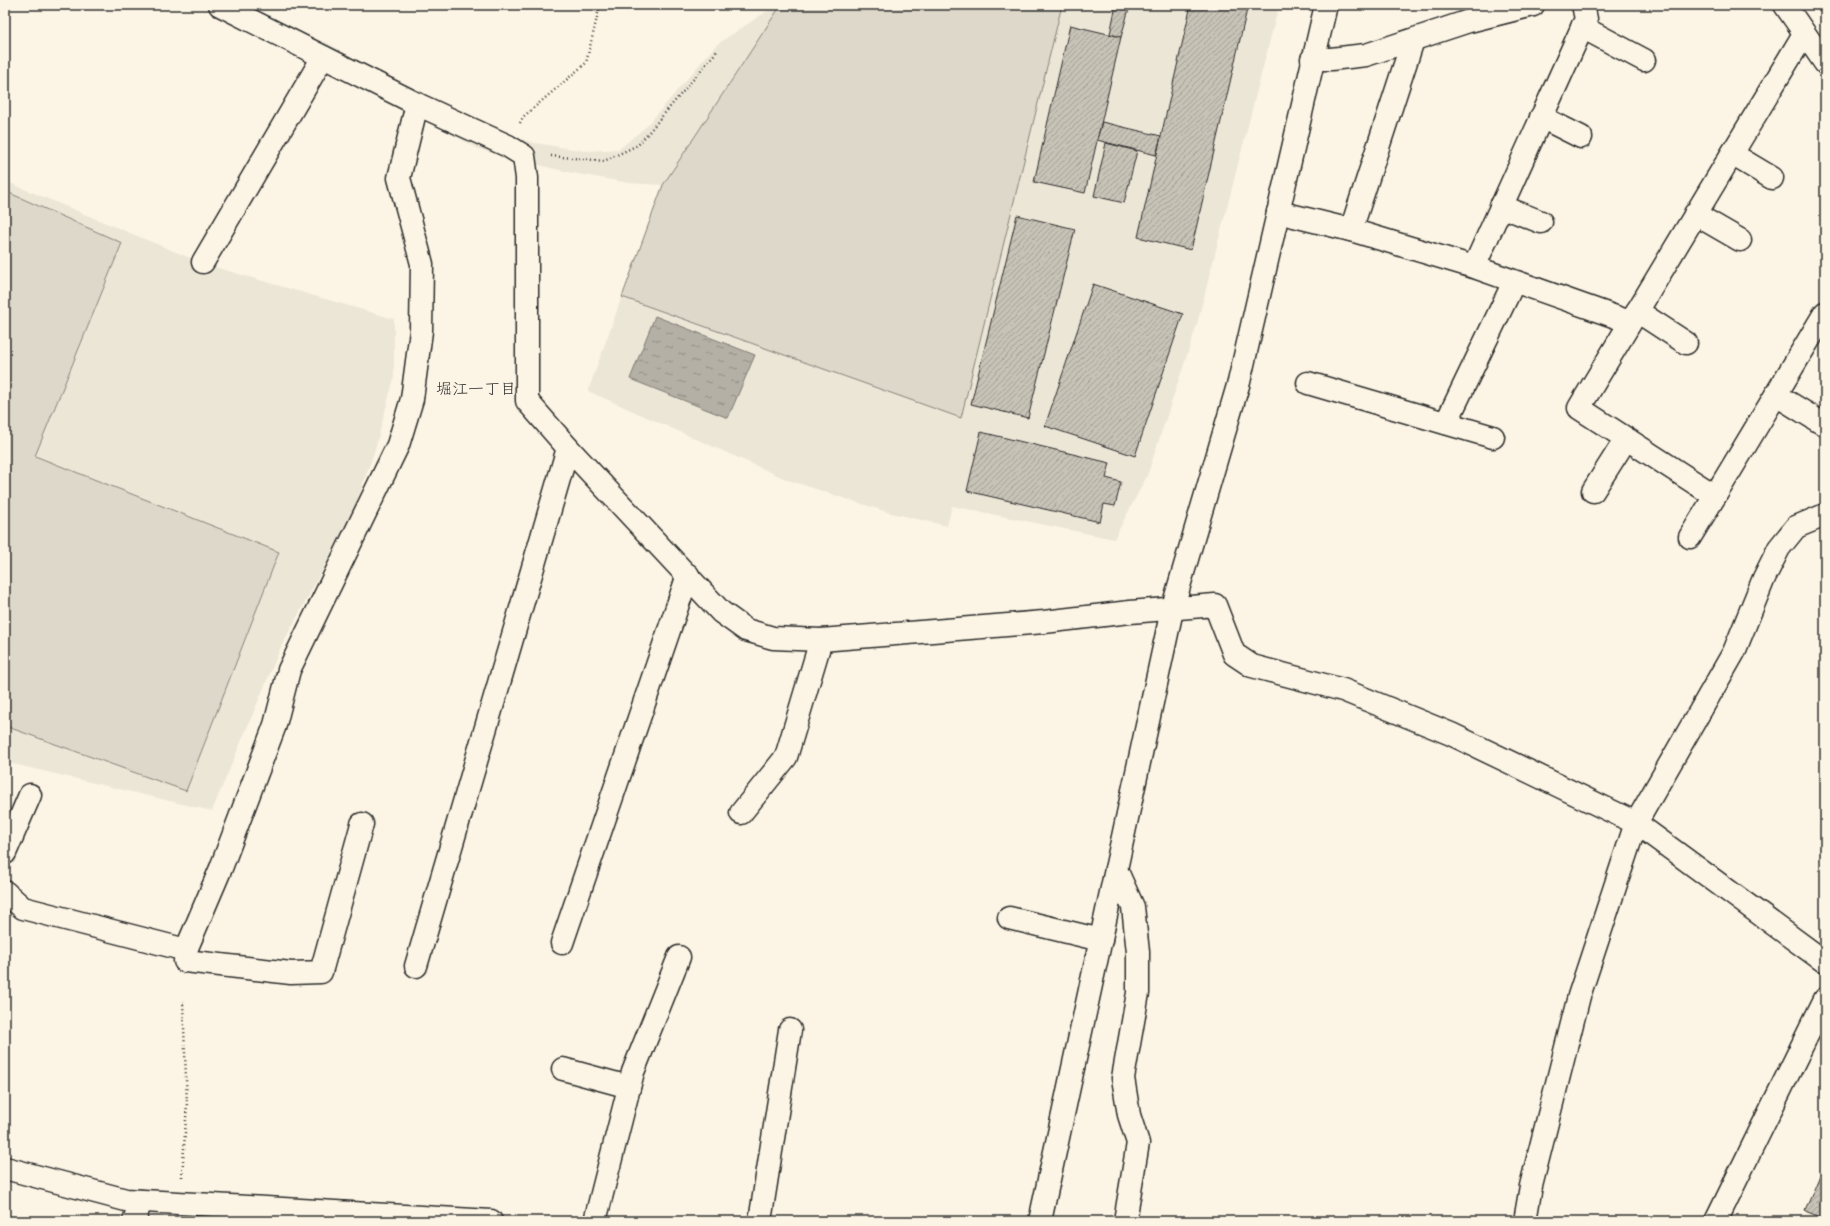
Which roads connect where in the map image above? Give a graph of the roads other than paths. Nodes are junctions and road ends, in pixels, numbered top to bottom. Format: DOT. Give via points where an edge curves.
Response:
graph roads {
  1 [pos="220,5"];
  2 [pos="1326,5"];
  3 [pos="1533,5"];
  4 [pos="1583,5"];
  5 [pos="1785,5"];
  6 [pos="1582,27"];
  7 [pos="1804,34"];
  8 [pos="1413,40"];
  9 [pos="323,57"];
  10 [pos="1312,59"];
  11 [pos="1644,60"];
  12 [pos="1825,63"];
  13 [pos="417,104"];
  14 [pos="1541,117"];
  15 [pos="1581,137"];
  16 [pos="1732,154"];
  17 [pos="1772,178"];
  18 [pos="1501,206"];
  19 [pos="1278,212"];
  20 [pos="1695,214"];
  21 [pos="1541,222"];
  22 [pos="1351,230"];
  23 [pos="1740,240"];
  24 [pos="203,262"];
  25 [pos="1474,267"];
  26 [pos="1514,282"];
  27 [pos="1825,313"];
  28 [pos="1634,316"];
  29 [pos="1686,343"];
  30 [pos="1308,383"];
  31 [pos="1776,395"];
  32 [pos="1446,423"];
  33 [pos="1825,425"];
  34 [pos="1493,437"];
  35 [pos="1626,439"];
  36 [pos="568,448"];
  37 [pos="1593,491"];
  38 [pos="1715,496"];
  39 [pos="1825,515"];
  40 [pos="1690,537"];
  41 [pos="688,575"];
  42 [pos="1172,610"];
  43 [pos="821,640"];
  44 [pos="30,795"];
  45 [pos="741,813"];
  46 [pos="1636,823"];
  47 [pos="362,824"];
  48 [pos="5,853"];
  49 [pos="1116,869"];
  50 [pos="5,892"];
  51 [pos="1009,918"];
  52 [pos="1101,940"];
  53 [pos="562,942"];
  54 [pos="186,950"];
  55 [pos="679,958"];
  56 [pos="1825,962"];
  57 [pos="416,966"];
  58 [pos="1825,999"];
  59 [pos="790,1030"];
  60 [pos="563,1069"];
  61 [pos="629,1086"];
  62 [pos="5,1168"];
  63 [pos="138,1211"];
  64 [pos="491,1221"];
  65 [pos="595,1221"];
  66 [pos="760,1221"];
  67 [pos="1040,1221"];
  68 [pos="1126,1221"];
  69 [pos="1525,1221"];
  70 [pos="1716,1221"];
  1 -- 9 [label="street"];
  2 -- 10 [label="street"];
  3 -- 8 [label="street" via="1469,21"];
  4 -- 6 [label="street" via="1586,19"];
  5 -- 7 [label="street"];
  6 -- 11 [label="street"];
  6 -- 14 [label="street"];
  7 -- 12 [label="street"];
  7 -- 16 [label="street"];
  8 -- 10 [label="street" via="1366,55"];
  8 -- 22 [label="street"];
  9 -- 13 [label="street"];
  9 -- 24 [label="street"];
  10 -- 19 [label="street"];
  13 -- 36 [label="street" via="516,151 527,178 527,401"];
  13 -- 54 [label="street" via="399,178 422,264 421,332 412,399 398,445 290,670 275,725 221,868"];
  14 -- 15 [label="street"];
  14 -- 18 [label="street"];
  16 -- 17 [label="street"];
  16 -- 20 [label="street"];
  18 -- 21 [label="street"];
  18 -- 25 [label="street"];
  19 -- 22 [label="street"];
  19 -- 42 [label="street" via="1239,382"];
  20 -- 23 [label="street"];
  20 -- 28 [label="street"];
  22 -- 25 [label="street"];
  25 -- 26 [label="street"];
  26 -- 28 [label="street"];
  26 -- 32 [label="street"];
  27 -- 31 [label="street"];
  28 -- 29 [label="street"];
  28 -- 35 [label="street" via="1579,408"];
  30 -- 32 [label="street"];
  31 -- 33 [label="street"];
  31 -- 38 [label="street"];
  32 -- 34 [label="street"];
  35 -- 37 [label="street"];
  35 -- 38 [label="street"];
  36 -- 41 [label="street"];
  36 -- 57 [label="street"];
  38 -- 40 [label="street"];
  39 -- 46 [label="street" via="1796,527 1779,548 1734,652"];
  41 -- 43 [label="street" via="721,612 746,630 773,638"];
  41 -- 53 [label="street"];
  42 -- 43 [label="street"];
  42 -- 46 [label="street" via="1215,605 1234,654 1252,666 1343,690 1429,725"];
  42 -- 49 [label="street"];
  43 -- 45 [label="street" via="786,757"];
  44 -- 48 [label="street"];
  46 -- 56 [label="street"];
  46 -- 69 [label="street" via="1579,996 1530,1186"];
  47 -- 54 [label="street" via="321,972 291,972 185,961"];
  49 -- 52 [label="street"];
  49 -- 68 [label="street" via="1132,907 1138,952 1138,992 1123,1078 1138,1143"];
  50 -- 54 [label="street" via="23,908"];
  51 -- 52 [label="street"];
  52 -- 67 [label="street"];
  55 -- 61 [label="street"];
  58 -- 70 [label="street"];
  59 -- 66 [label="street"];
  60 -- 61 [label="street"];
  61 -- 65 [label="street"];
  62 -- 63 [label="street" via="126,1200"];
  63 -- 64 [label="street" via="176,1203"];
}
